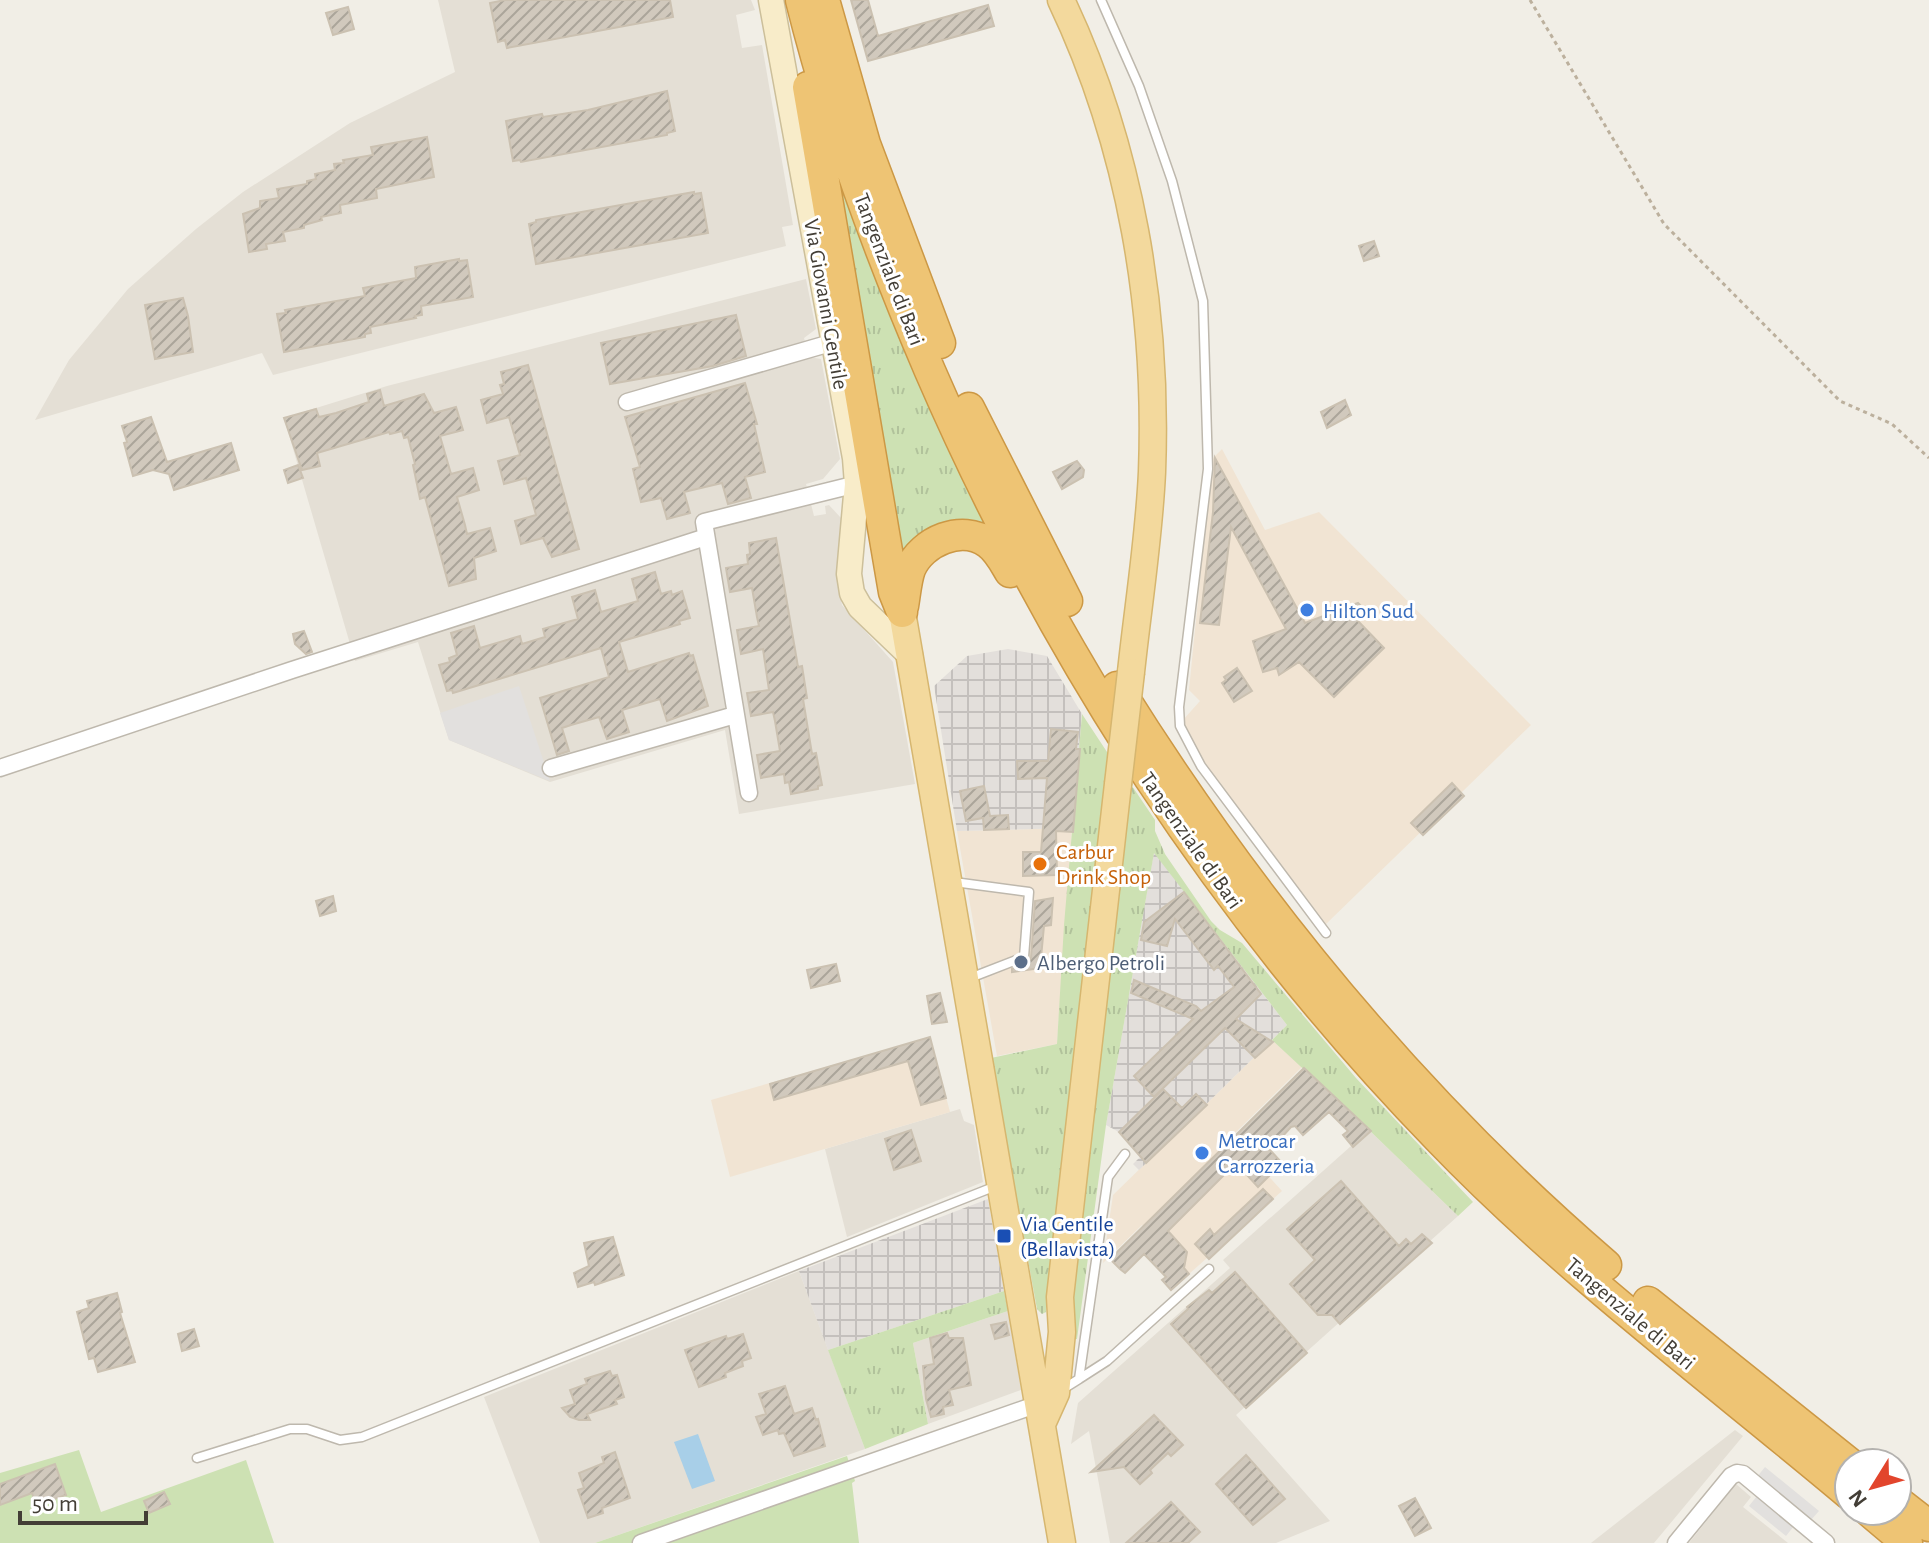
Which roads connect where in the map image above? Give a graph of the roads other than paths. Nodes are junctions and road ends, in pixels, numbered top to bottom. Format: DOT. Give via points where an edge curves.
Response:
graph roads {
  1 [pos="771,0"];
  2 [pos="798,0"];
  3 [pos="824,0"];
  4 [pos="1061,0"];
  5 [pos="1101,0"];
  6 [pos="834,342"];
  7 [pos="627,402"];
  8 [pos="857,484"];
  9 [pos="706,537"];
  10 [pos="860,607"];
  11 [pos="902,612"];
  12 [pos="910,655"];
  13 [pos="1097,694"];
  14 [pos="735,715"];
  15 [pos="0,768"];
  16 [pos="551,768"];
  17 [pos="749,793"];
  18 [pos="949,881"];
  19 [pos="1326,933"];
  20 [pos="965,979"];
  21 [pos="1125,1154"];
  22 [pos="1000,1184"];
  23 [pos="1209,1269"];
  24 [pos="1060,1297"];
  25 [pos="1027,1333"];
  26 [pos="1079,1379"];
  27 [pos="1045,1407"];
  28 [pos="1833,1450"];
  29 [pos="197,1458"];
  30 [pos="1833,1481"];
  31 [pos="1913,1514"];
  32 [pos="1929,1526"];
  33 [pos="1888,1527"];
  34 [pos="641,1543"];
  35 [pos="1062,1543"];
  36 [pos="1676,1543"];
  37 [pos="1826,1543"];
  38 [pos="1907,1543"];
  1 -- 6 [label="street, Via Giovanni Gentile"];
  2 -- 11 [label="highway" via="806,76"];
  2 -- 13 [label="highway, Tangenziale di Bari" via="845,154 891,279 987,496"];
  3 -- 28 [label="highway, Tangenziale di Bari" via="865,144 953,377 1052,575 1147,735 1223,847 1277,920 1456,1126 1636,1292"];
  4 -- 24 [label="main road, bridge" via="1096,86 1134,228 1148,321 1152,475"];
  5 -- 19 [label="lane" via="1172,181 1203,301 1208,469 1180,726 1201,766"];
  6 -- 7 [label="street"];
  6 -- 8 [label="street, Via Giovanni Gentile"];
  8 -- 9 [label="street" via="704,522"];
  8 -- 10 [label="street, Via Giovanni Gentile" via="849,574"];
  9 -- 14 [label="street"];
  9 -- 15 [label="street"];
  10 -- 11 [label="street"];
  10 -- 12 [label="street"];
  11 -- 12 [label="main road"];
  11 -- 13 [label="highway" via="910,570 922,552 942,539 975,536 1000,555 1042,628"];
  12 -- 18 [label="main road"];
  13 -- 30 [label="highway, Tangenziale di Bari" via="1151,784 1261,934 1441,1142 1545,1241"];
  14 -- 16 [label="street"];
  14 -- 17 [label="street"];
  18 -- 20 [label="main road"];
  18 -- 20 [label="lane" via="1029,892 1024,957"];
  20 -- 22 [label="main road"];
  21 -- 26 [label="lane" via="1108,1177"];
  22 -- 25 [label="main road"];
  22 -- 29 [label="lane" via="362,1437 340,1440 290,1429"];
  23 -- 26 [label="lane" via="1107,1361"];
  24 -- 25 [label="main road" via="1052,1318 1040,1330"];
  24 -- 27 [label="main road" via="1062,1332"];
  25 -- 27 [label="main road"];
  26 -- 27 [label="lane"];
  27 -- 34 [label="street"];
  27 -- 35 [label="main road"];
  31 -- 32 [label="highway"];
  33 -- 38 [label="highway"];
  36 -- 37 [label="street" via="1737,1473"];
}
